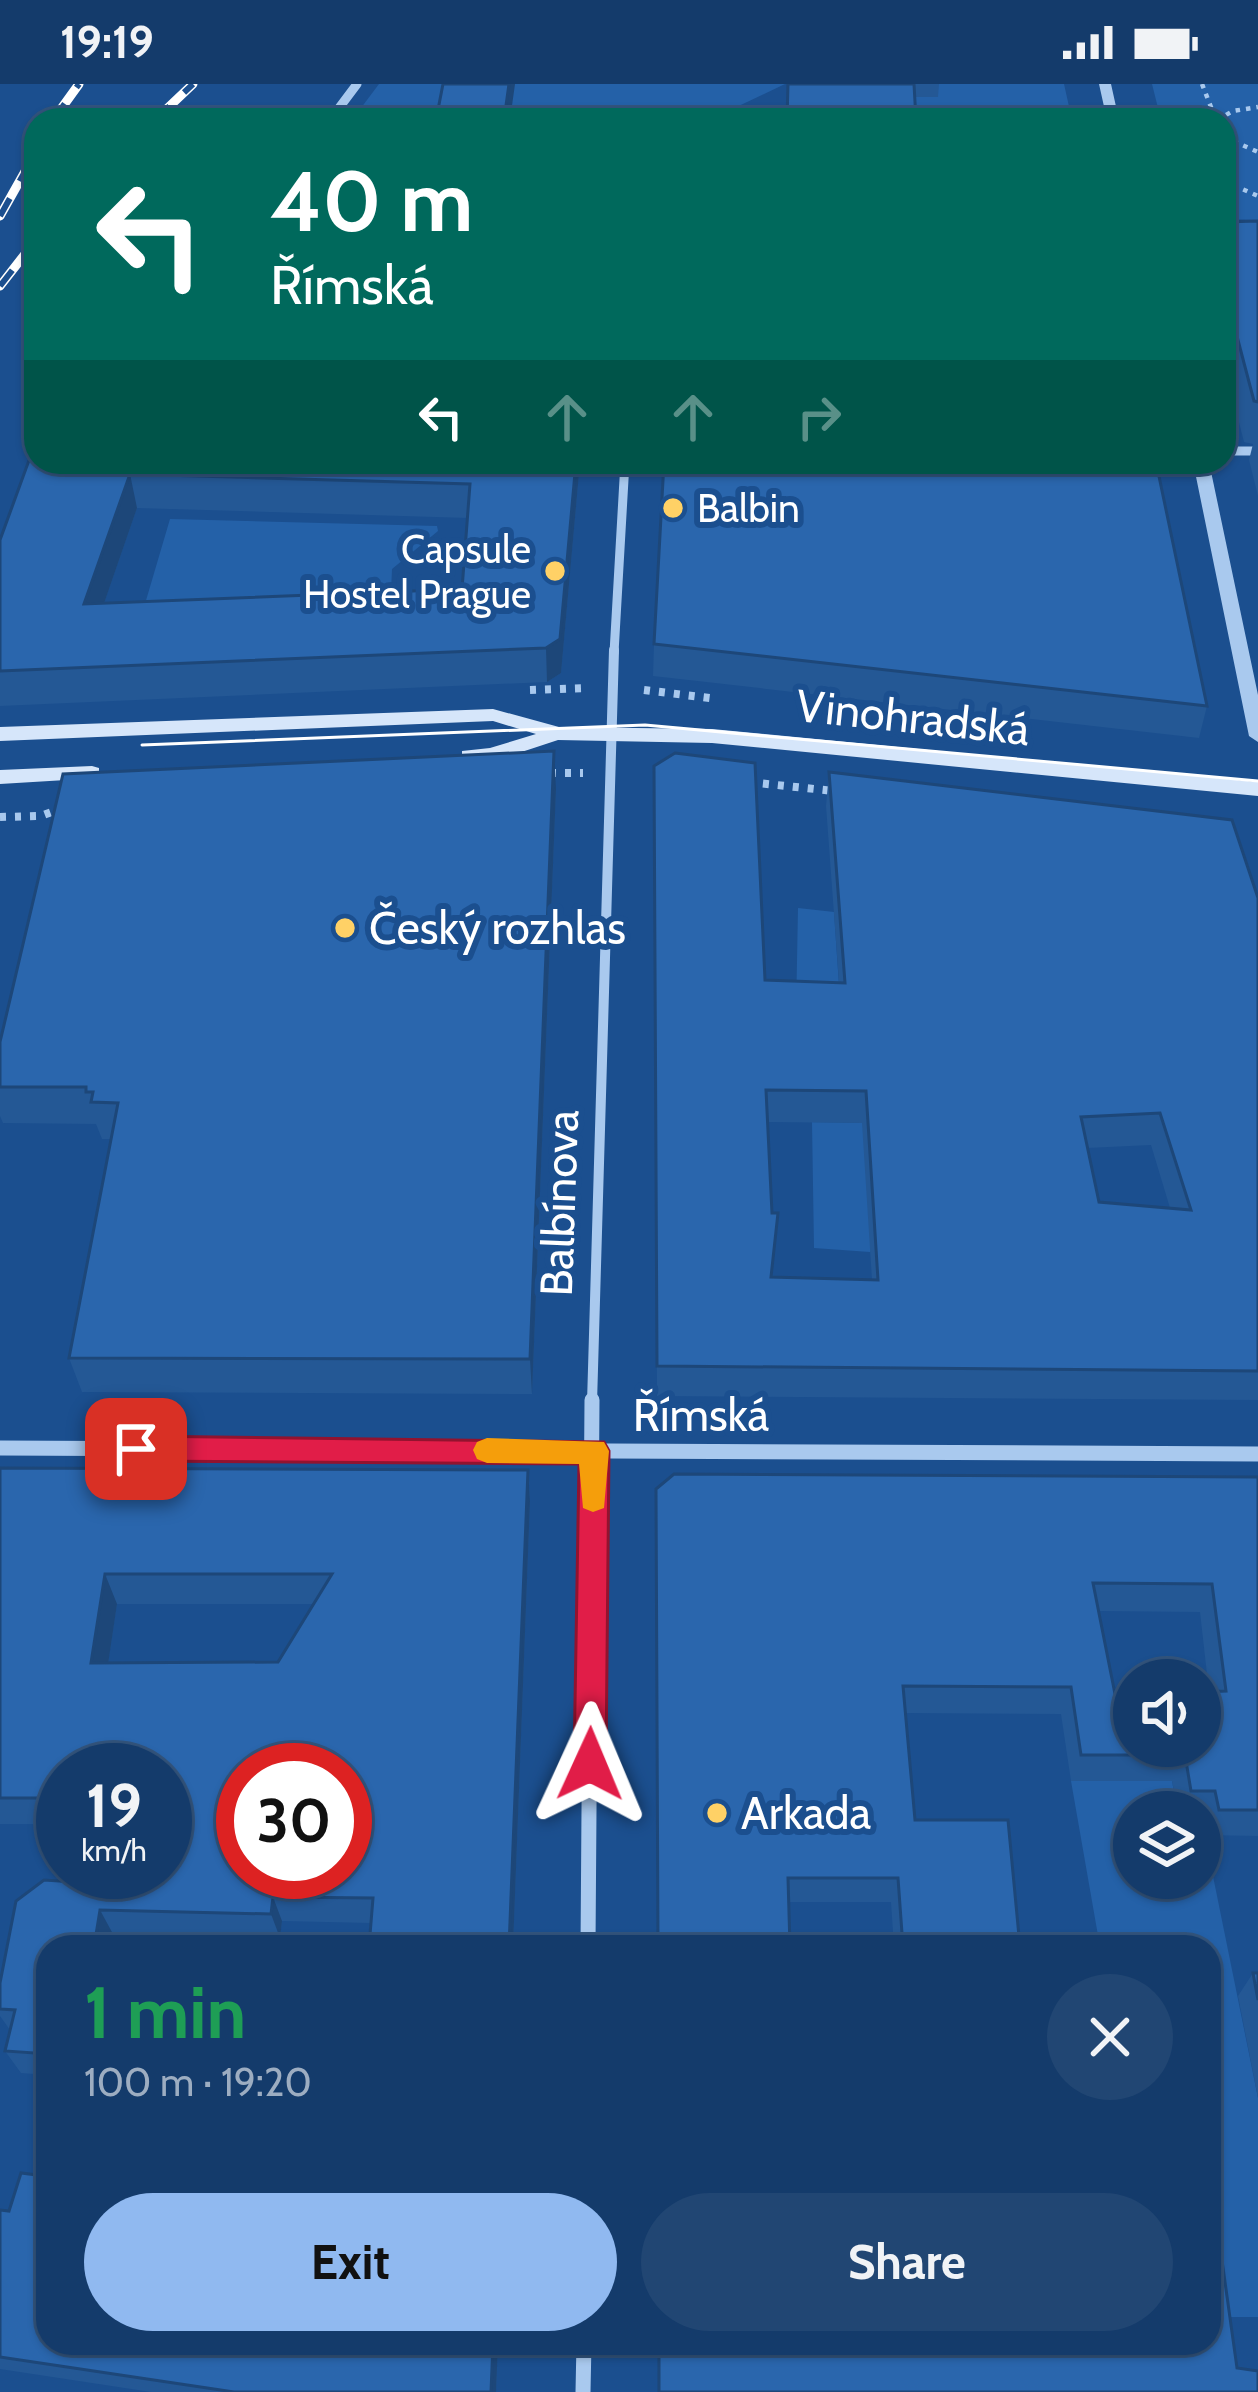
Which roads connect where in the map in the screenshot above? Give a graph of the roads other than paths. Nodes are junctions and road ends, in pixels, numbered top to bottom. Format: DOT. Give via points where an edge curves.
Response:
graph roads {
  1 [pos="624,474"];
  2 [pos="1203,474"];
  3 [pos="0,734"];
  4 [pos="559,734"];
  5 [pos="610,734"];
  6 [pos="1258,736"];
  7 [pos="450,757"];
  8 [pos="115,772"];
  9 [pos="0,777"];
  10 [pos="1258,789"];
  11 [pos="0,1448"];
  12 [pos="594,1451"];
  13 [pos="1258,1454"];
  14 [pos="588,1935"];
  15 [pos="584,2355"];
  16 [pos="583,2392"];
  1 -- 5 [label="street, Balbínova"];
  2 -- 6 [label="street"];
  3 -- 4 [label="main road" via="493,715"];
  4 -- 5 [label="main road, Vinohradská"];
  4 -- 7 [label="main road" via="491,755"];
  5 -- 10 [label="main road, Vinohradská" via="753,740"];
  5 -- 12 [label="street, Balbínova"];
  8 -- 9 [label="main road"];
  11 -- 12 [label="street, Římská"];
  12 -- 13 [label="street, Římská"];
  12 -- 14 [label="street, Balbínova"];
  15 -- 16 [label="street"];
}
